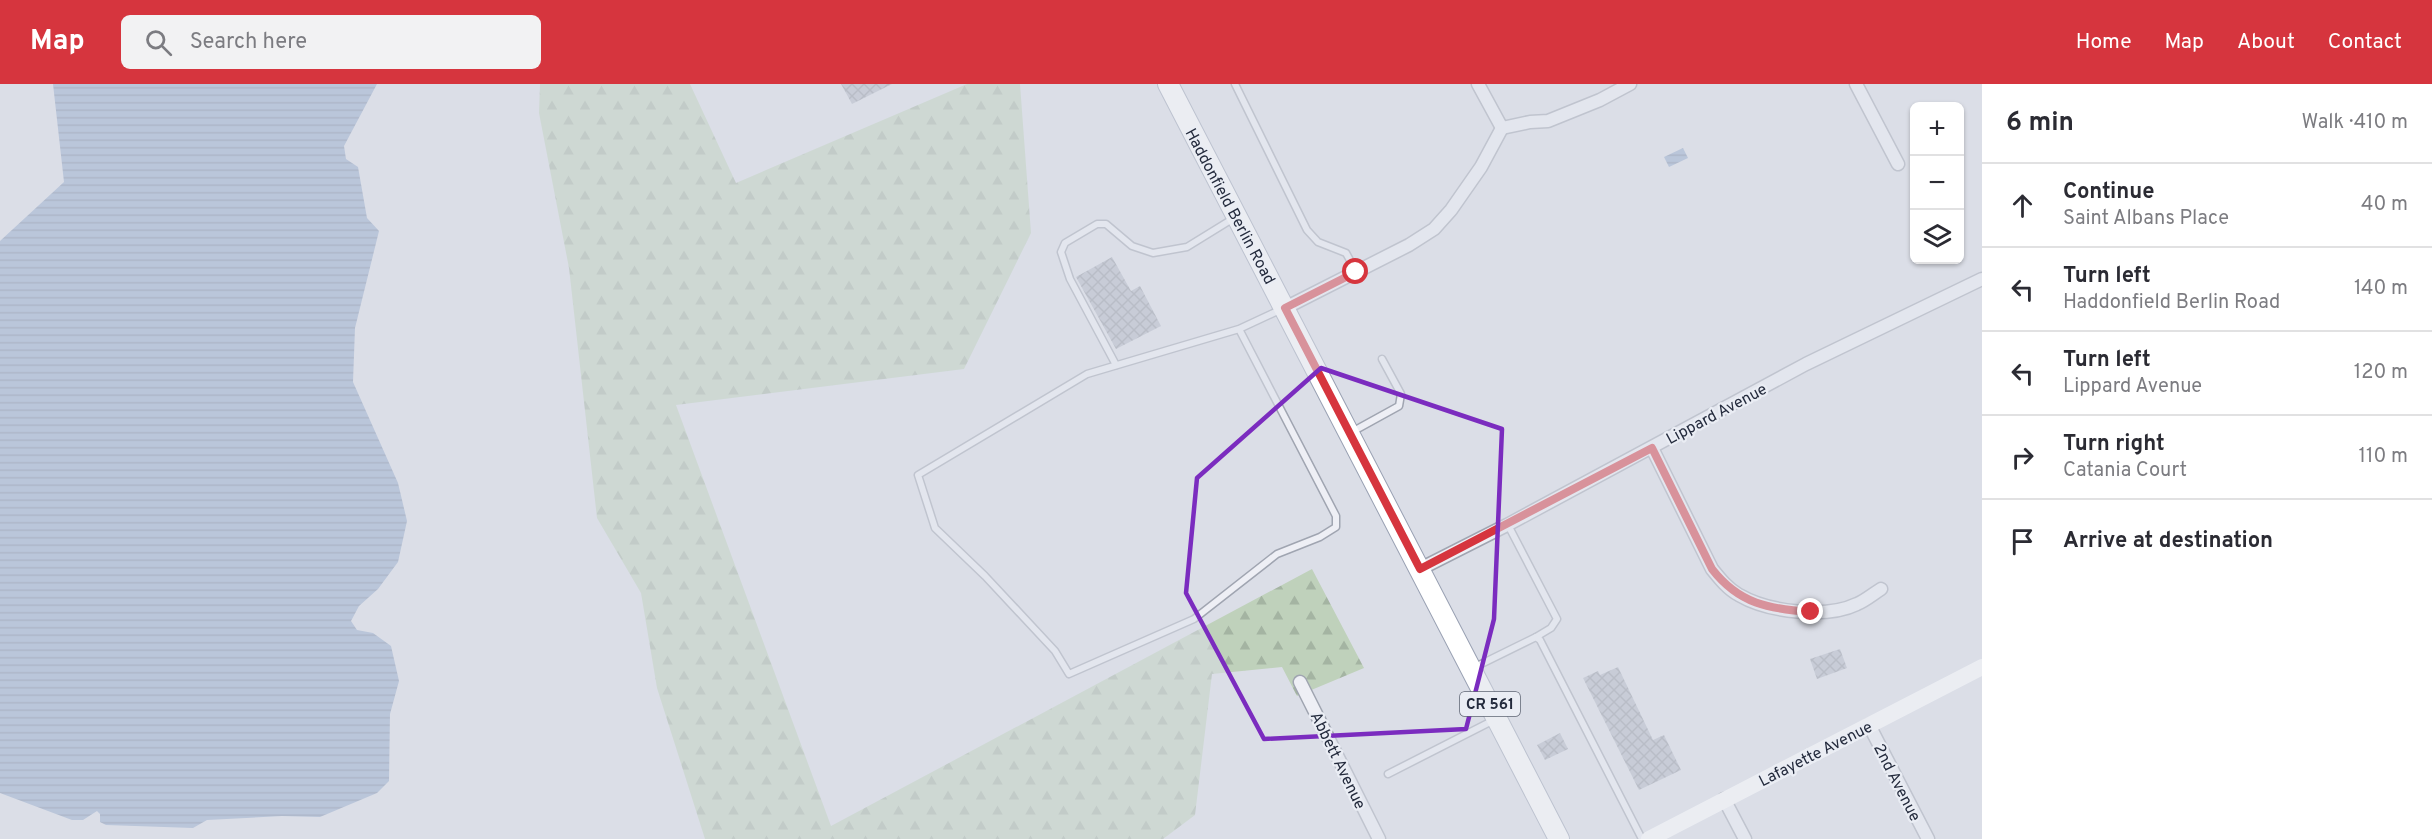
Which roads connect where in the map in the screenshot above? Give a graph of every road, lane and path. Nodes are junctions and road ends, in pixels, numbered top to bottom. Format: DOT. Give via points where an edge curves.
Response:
graph roads {
  1 [pos="1168,84"];
  2 [pos="1234,84"];
  3 [pos="1478,84"];
  4 [pos="1630,84"];
  5 [pos="1856,84"];
  6 [pos="1502,128"];
  7 [pos="1898,164"];
  8 [pos="1237,217"];
  9 [pos="1356,272"];
  10 [pos="1982,279"];
  11 [pos="1285,308"];
  12 [pos="1239,329"];
  13 [pos="1382,359"];
  14 [pos="1116,365"];
  15 [pos="1350,433"];
  16 [pos="1652,448"];
  17 [pos="1507,525"];
  18 [pos="1420,569"];
  19 [pos="1881,589"];
  20 [pos="1536,637"];
  21 [pos="1982,667"];
  22 [pos="1471,668"];
  23 [pos="1300,682"];
  24 [pos="1497,718"];
  25 [pos="1869,725"];
  26 [pos="1388,774"];
  27 [pos="1724,799"];
  28 [pos="1379,839"];
  29 [pos="1559,839"];
  30 [pos="1642,839"];
  31 [pos="1649,839"];
  32 [pos="1745,839"];
  33 [pos="1928,839"];
  1 -- 8 [label="main road, Haddonfield Berlin Road / CR 561"];
  2 -- 9 [label="lane" via="1307,230 1318,242 1346,253"];
  3 -- 6 [label="street"];
  4 -- 6 [label="street" via="1548,121"];
  5 -- 7 [label="street"];
  6 -- 9 [label="street" via="1481,167 1434,229"];
  8 -- 11 [label="main road, Haddonfield Berlin Road / CR 561"];
  8 -- 14 [label="lane" via="1186,247 1153,253 1132,246 1106,224 1097,224 1065,243 1061,252 1070,279"];
  9 -- 11 [label="street"];
  10 -- 16 [label="street, Lippard Avenue" via="1806,364"];
  11 -- 12 [label="lane"];
  11 -- 15 [label="main road, Haddonfield Berlin Road / CR 561"];
  12 -- 14 [label="lane"];
  12 -- 14 [label="lane" via="1336,516 1336,527 1277,554 1194,619 1069,674 1055,651 935,528 918,475 1087,374"];
  13 -- 15 [label="lane" via="1401,394 1399,406"];
  15 -- 18 [label="main road, Haddonfield Berlin Road / CR 561"];
  16 -- 17 [label="street, Lippard Avenue"];
  16 -- 19 [label="street" via="1712,569 1737,595 1783,610 1811,612 1857,605"];
  17 -- 18 [label="street, Lippard Avenue"];
  17 -- 20 [label="lane" via="1557,619"];
  18 -- 22 [label="main road, Haddonfield Berlin Road / CR 561"];
  20 -- 22 [label="lane"];
  20 -- 30 [label="lane"];
  21 -- 25 [label="street, Lafayette Avenue"];
  22 -- 24 [label="main road, Haddonfield Berlin Road / CR 561"];
  23 -- 28 [label="street, Abbett Avenue"];
  24 -- 26 [label="lane"];
  24 -- 29 [label="main road, Haddonfield Berlin Road / CR 561"];
  25 -- 27 [label="street, Lafayette Avenue"];
  25 -- 33 [label="street, 2nd Avenue"];
  27 -- 31 [label="street, Lafayette Avenue"];
  27 -- 32 [label="street"];
}
